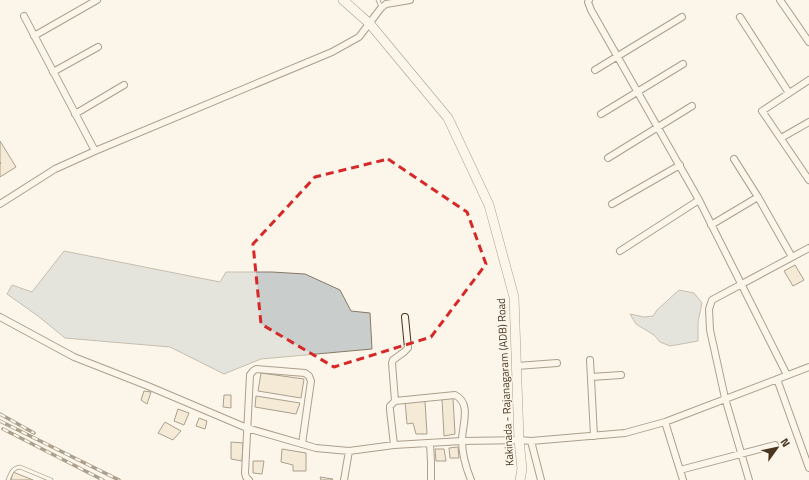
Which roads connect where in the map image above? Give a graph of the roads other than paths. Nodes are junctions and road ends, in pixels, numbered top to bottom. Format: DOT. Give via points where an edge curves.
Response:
graph roads {
  1 [pos="97,0"];
  2 [pos="343,0"];
  3 [pos="378,0"];
  4 [pos="410,0"];
  5 [pos="589,0"];
  6 [pos="780,0"];
  7 [pos="381,8"];
  8 [pos="24,16"];
  9 [pos="682,17"];
  10 [pos="740,17"];
  11 [pos="370,24"];
  12 [pos="34,36"];
  13 [pos="809,42"];
  14 [pos="98,47"];
  15 [pos="617,56"];
  16 [pos="683,64"];
  17 [pos="595,70"];
  18 [pos="53,72"];
  19 [pos="809,80"];
  20 [pos="124,85"];
  21 [pos="637,92"];
  22 [pos="789,93"];
  23 [pos="692,106"];
  24 [pos="75,114"];
  25 [pos="601,114"];
  26 [pos="809,122"];
  27 [pos="658,127"];
  28 [pos="781,138"];
  29 [pos="95,151"];
  30 [pos="608,158"];
  31 [pos="734,160"];
  32 [pos="680,165"];
  33 [pos="809,180"];
  34 [pos="758,198"];
  35 [pos="699,200"];
  36 [pos="0,204"];
  37 [pos="612,204"];
  38 [pos="711,225"];
  39 [pos="809,248"];
  40 [pos="620,251"];
  41 [pos="792,257"];
  42 [pos="742,285"];
  43 [pos="0,317"];
  44 [pos="404,317"];
  45 [pos="590,360"];
  46 [pos="557,363"];
  47 [pos="517,366"];
  48 [pos="809,367"];
  49 [pos="622,375"];
  50 [pos="788,375"];
  51 [pos="591,377"];
  52 [pos="777,379"];
  53 [pos="725,398"];
  54 [pos="395,401"];
  55 [pos="665,422"];
  56 [pos="247,428"];
  57 [pos="594,436"];
  58 [pos="519,440"];
  59 [pos="462,441"];
  60 [pos="531,441"];
  61 [pos="430,443"];
  62 [pos="302,444"];
  63 [pos="394,445"];
  64 [pos="775,445"];
  65 [pos="349,451"];
  66 [pos="741,454"];
  67 [pos="808,461"];
  68 [pos="809,468"];
  69 [pos="522,469"];
  70 [pos="680,470"];
  71 [pos="8,480"];
  72 [pos="51,480"];
  73 [pos="249,480"];
  74 [pos="344,480"];
  75 [pos="431,480"];
  76 [pos="471,480"];
  77 [pos="520,480"];
  78 [pos="526,480"];
  79 [pos="541,480"];
  80 [pos="683,480"];
  81 [pos="749,480"];
  1 -- 12 [label="street"];
  2 -- 11 [label="main road, Kakinada - Rajanagaram (ADB) Road"];
  3 -- 7 [label="lane"];
  4 -- 7 [label="street" via="391,2"];
  5 -- 15 [label="street" via="591,10"];
  6 -- 13 [label="street"];
  7 -- 11 [label="street"];
  8 -- 12 [label="street"];
  9 -- 15 [label="street"];
  10 -- 22 [label="street"];
  11 -- 29 [label="street" via="359,37 332,52"];
  11 -- 47 [label="main road, Kakinada - Rajanagaram (ADB) Road" via="448,118 489,205 514,297"];
  12 -- 18 [label="street"];
  14 -- 18 [label="street"];
  15 -- 17 [label="street"];
  15 -- 21 [label="street"];
  16 -- 21 [label="street"];
  18 -- 24 [label="street"];
  19 -- 22 [label="street"];
  20 -- 24 [label="street"];
  21 -- 25 [label="street"];
  21 -- 27 [label="street"];
  22 -- 28 [label="street" via="762,111"];
  23 -- 27 [label="street"];
  24 -- 29 [label="street"];
  26 -- 28 [label="street"];
  27 -- 30 [label="street"];
  27 -- 32 [label="street"];
  28 -- 33 [label="street"];
  29 -- 36 [label="street" via="55,170"];
  31 -- 34 [label="street"];
  32 -- 35 [label="street"];
  32 -- 37 [label="street"];
  34 -- 38 [label="street"];
  34 -- 41 [label="street"];
  35 -- 38 [label="street"];
  35 -- 40 [label="street"];
  38 -- 42 [label="street"];
  39 -- 41 [label="street"];
  41 -- 42 [label="street"];
  42 -- 50 [label="street"];
  42 -- 53 [label="street" via="712,300 709,309 710,330"];
  43 -- 56 [label="street" via="74,357"];
  44 -- 54 [label="street" via="408,348 392,363"];
  45 -- 51 [label="street"];
  46 -- 47 [label="street"];
  47 -- 58 [label="main road, Kakinada - Rajanagaram (ADB) Road"];
  48 -- 50 [label="street"];
  49 -- 51 [label="street"];
  50 -- 52 [label="street"];
  51 -- 57 [label="street"];
  52 -- 53 [label="street"];
  52 -- 67 [label="street"];
  53 -- 55 [label="street"];
  53 -- 66 [label="street"];
  54 -- 59 [label="street" via="455,395 463,403 465,414"];
  54 -- 63 [label="street" via="390,406"];
  55 -- 57 [label="street" via="625,433"];
  55 -- 70 [label="street"];
  56 -- 62 [label="street"];
  56 -- 62 [label="street" via="250,375 253,371 256,369 305,373 311,381"];
  56 -- 73 [label="street" via="245,473"];
  57 -- 60 [label="street"];
  58 -- 59 [label="street"];
  58 -- 60 [label="street"];
  58 -- 69 [label="main road, Kakinada - Rajanagaram (ADB) Road"];
  59 -- 61 [label="street"];
  59 -- 76 [label="street"];
  60 -- 79 [label="street"];
  61 -- 63 [label="street"];
  61 -- 75 [label="street"];
  62 -- 65 [label="street"];
  63 -- 65 [label="street"];
  64 -- 66 [label="street"];
  65 -- 74 [label="street"];
  66 -- 70 [label="street"];
  66 -- 81 [label="street"];
  67 -- 68 [label="street"];
  69 -- 77 [label="main road, Kakinada - Rajanagaram (ADB) Road"];
  69 -- 78 [label="main road"];
  70 -- 80 [label="street"];
  71 -- 72 [label="lane" via="11,471 20,467"];
}
